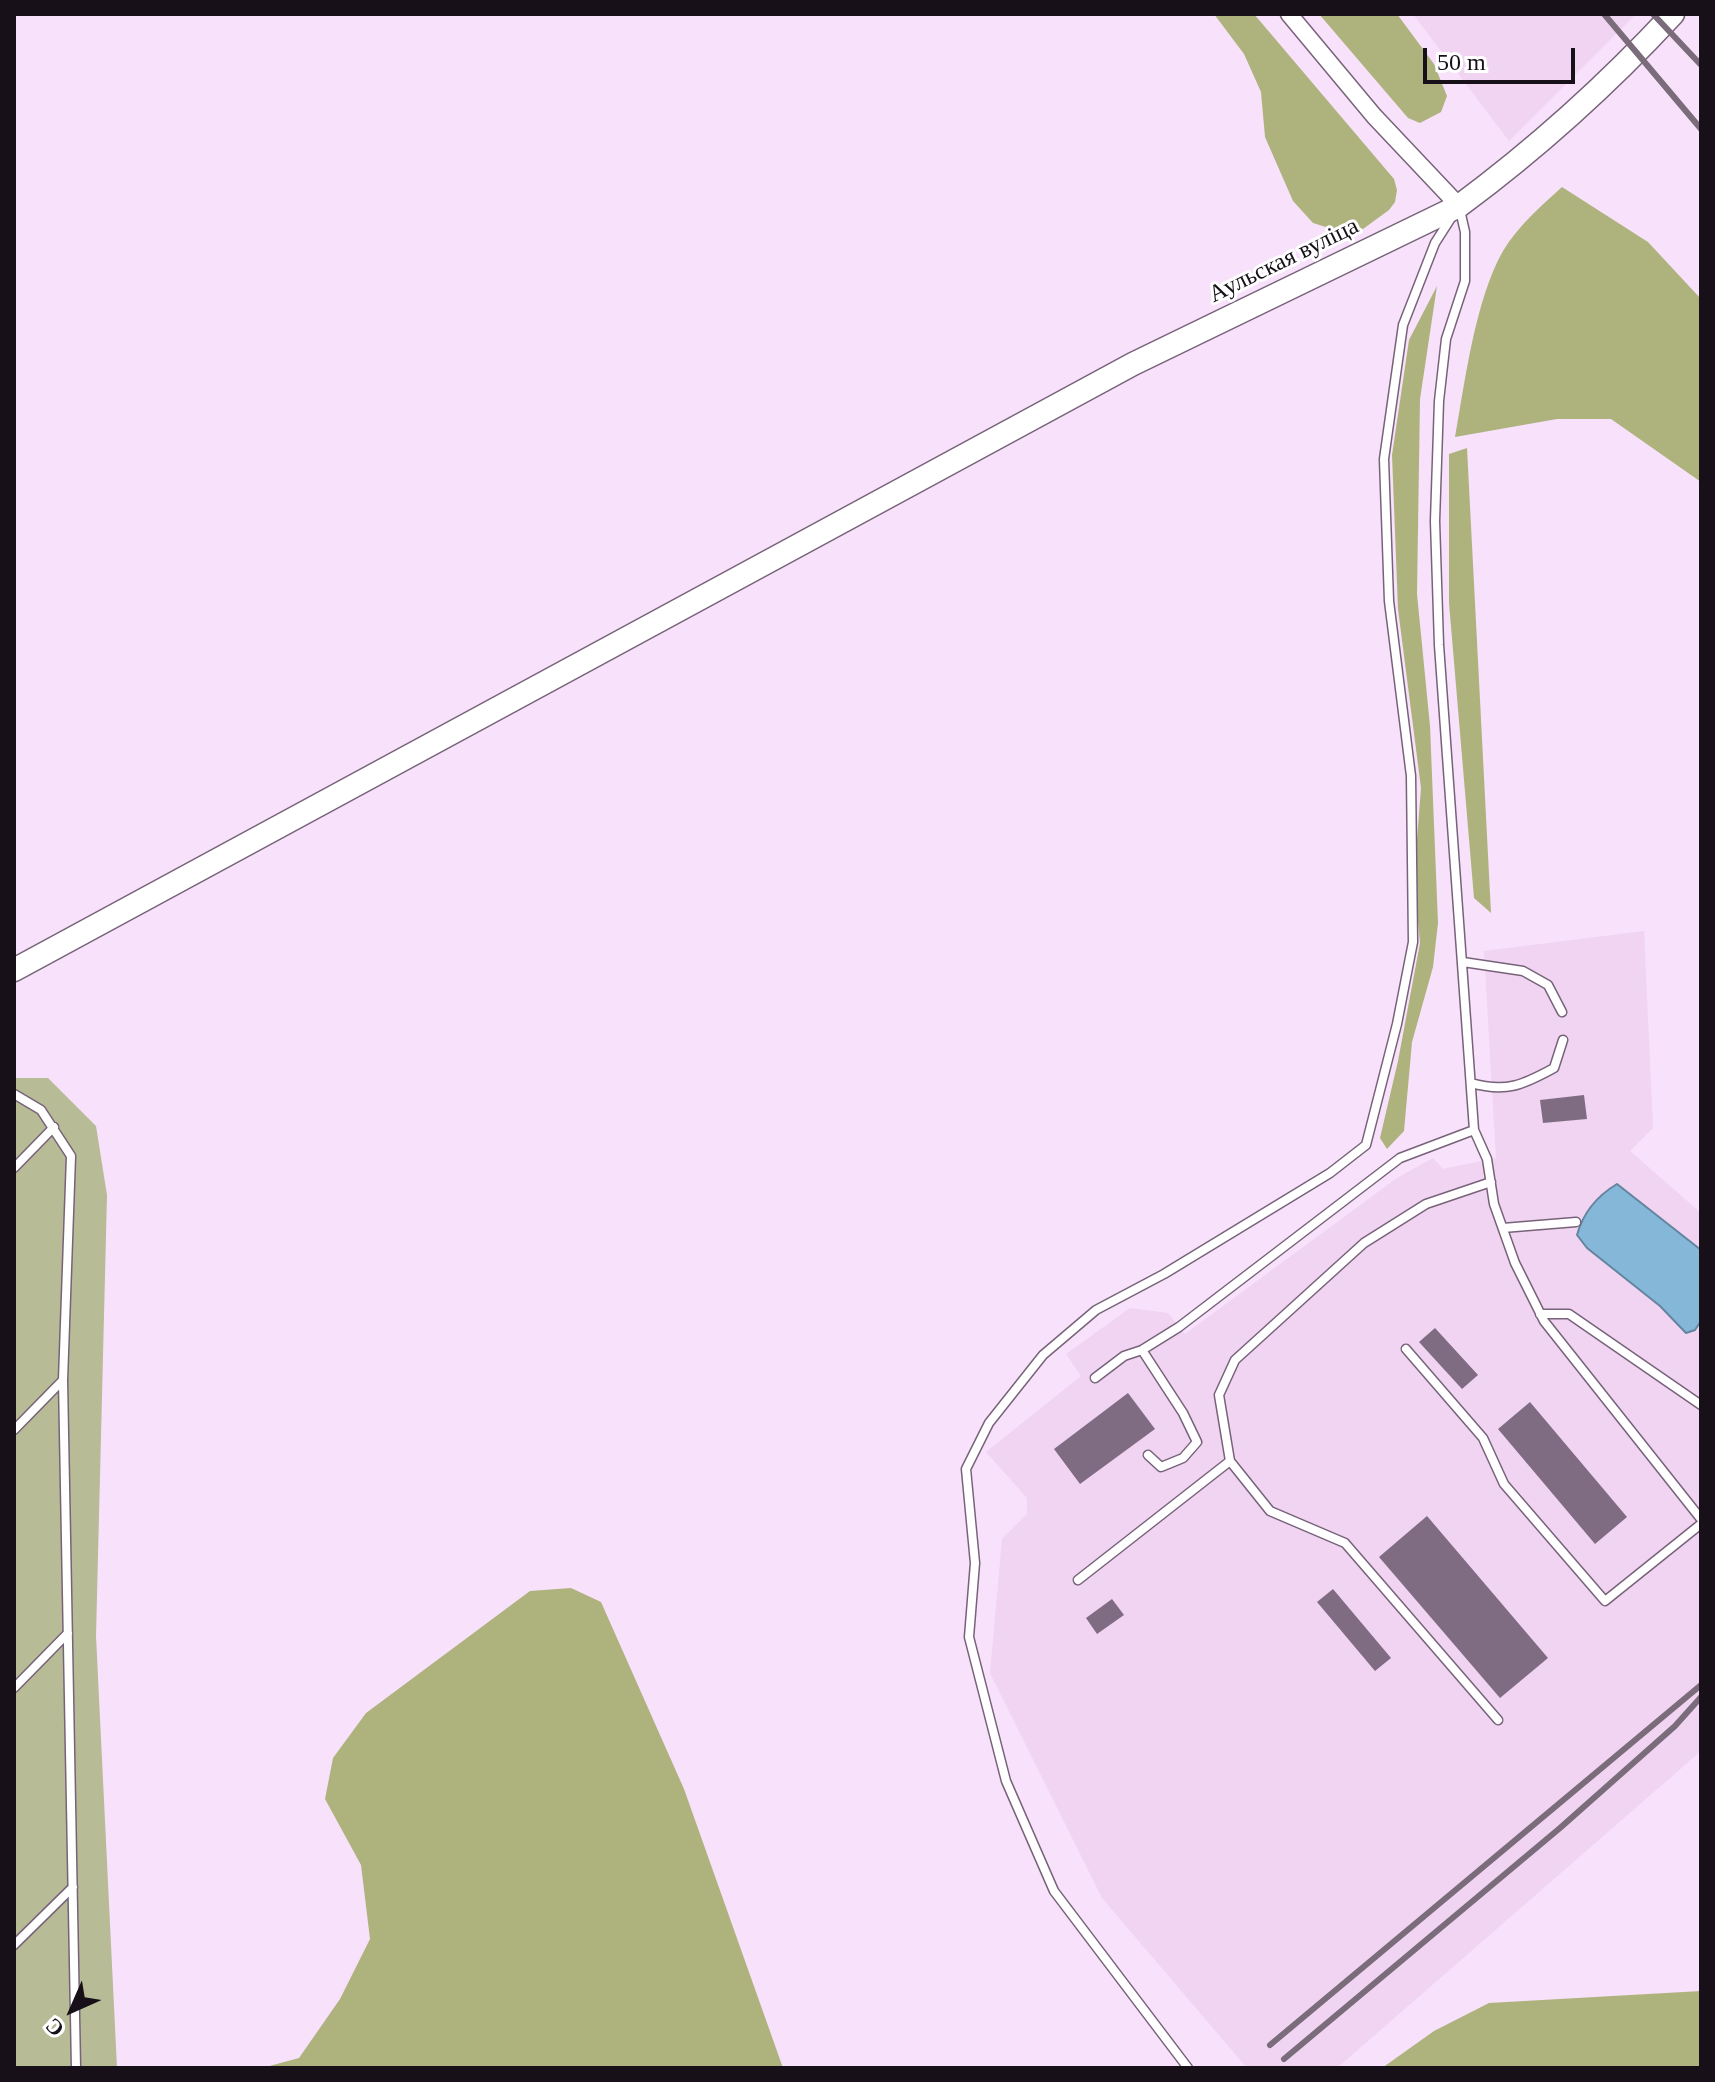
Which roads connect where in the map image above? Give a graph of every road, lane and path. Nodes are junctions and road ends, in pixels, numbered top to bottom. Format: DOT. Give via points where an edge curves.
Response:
graph roads {
  1 [pos="1289,14"];
  2 [pos="1673,14"];
  3 [pos="1459,206"];
  4 [pos="1463,962"];
  5 [pos="14,970"];
  6 [pos="1562,1012"];
  7 [pos="1563,1040"];
  8 [pos="1471,1083"];
  9 [pos="14,1094"];
  10 [pos="54,1127"];
  11 [pos="1474,1130"];
  12 [pos="14,1168"];
  13 [pos="1491,1182"];
  14 [pos="1576,1222"];
  15 [pos="1503,1228"];
  16 [pos="1540,1314"];
  17 [pos="1406,1349"];
  18 [pos="1142,1350"];
  19 [pos="1095,1378"];
  20 [pos="63,1380"];
  21 [pos="1701,1405"];
  22 [pos="14,1430"];
  23 [pos="1148,1455"];
  24 [pos="1230,1461"];
  25 [pos="1701,1522"];
  26 [pos="1078,1580"];
  27 [pos="68,1633"];
  28 [pos="14,1688"];
  29 [pos="1498,1720"];
  30 [pos="73,1887"];
  31 [pos="14,1945"];
  32 [pos="76,2068"];
  33 [pos="1188,2068"];
  1 -- 3 [label="street"];
  2 -- 3 [label="street, Аульская вуліца" via="1559,125"];
  3 -- 4 [label="lane" via="1465,281 1444,355 1435,521"];
  3 -- 5 [label="street, Аульская вуліца" via="1133,364"];
  3 -- 33 [label="lane" via="1435,243 1403,325 1384,459 1389,601 1411,776 1413,942 1366,1145 1330,1173 1096,1310 1043,1355 989,1423 966,1469 975,1563 969,1637 1006,1781 1054,1891"];
  4 -- 6 [label="lane" via="1523,971 1548,985"];
  4 -- 8 [label="lane"];
  7 -- 8 [label="lane" via="1554,1068 1524,1085 1492,1089"];
  8 -- 11 [label="lane"];
  9 -- 10 [label="lane" via="41,1110"];
  10 -- 12 [label="lane"];
  10 -- 20 [label="lane" via="71,1156"];
  11 -- 13 [label="lane"];
  11 -- 18 [label="lane" via="1400,1158"];
  13 -- 15 [label="lane"];
  13 -- 24 [label="lane" via="1426,1204 1364,1243 1235,1360 1219,1395"];
  14 -- 15 [label="lane"];
  15 -- 16 [label="lane"];
  16 -- 21 [label="lane" via="1569,1314"];
  16 -- 25 [label="lane"];
  17 -- 25 [label="lane" via="1483,1438 1504,1484 1605,1601"];
  18 -- 19 [label="lane" via="1124,1356"];
  18 -- 23 [label="lane" via="1197,1442 1183,1458 1161,1467"];
  20 -- 22 [label="lane"];
  20 -- 27 [label="lane"];
  24 -- 26 [label="lane"];
  24 -- 29 [label="lane" via="1270,1511 1345,1543"];
  27 -- 28 [label="lane"];
  27 -- 30 [label="lane"];
  30 -- 31 [label="lane"];
  30 -- 32 [label="lane"];
}
